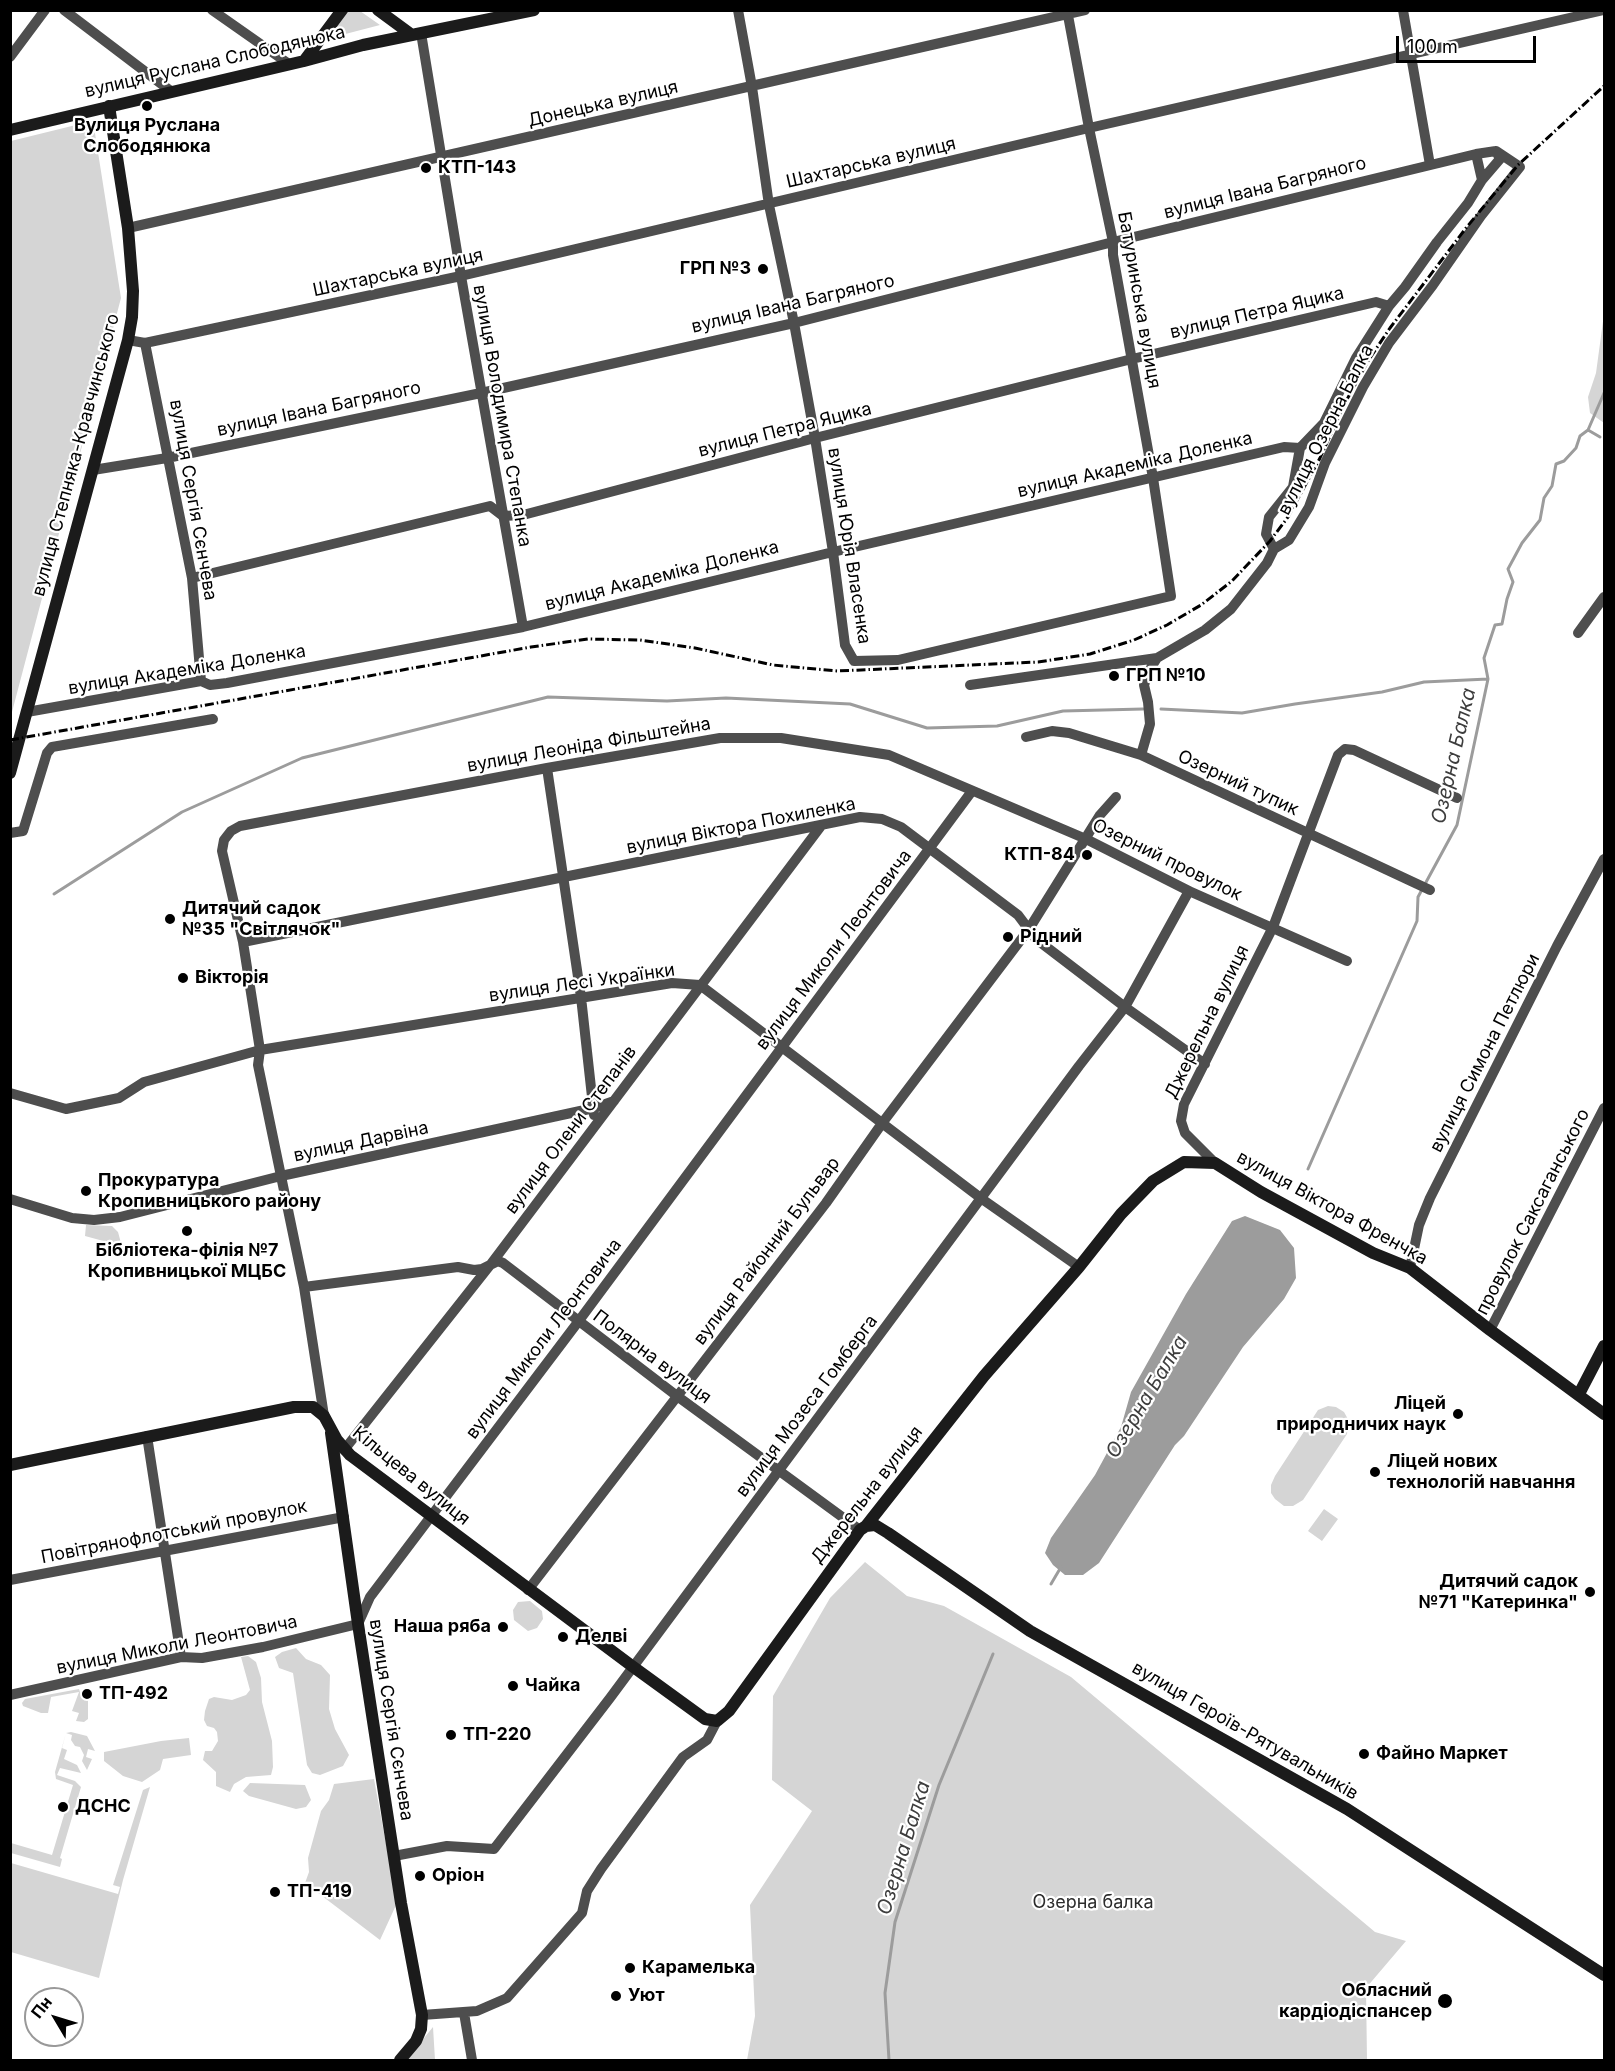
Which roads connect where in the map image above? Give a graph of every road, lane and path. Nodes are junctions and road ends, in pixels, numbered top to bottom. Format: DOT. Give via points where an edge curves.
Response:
graph roads {
  1 [pos="45,10"];
  2 [pos="64,10"];
  3 [pos="212,10"];
  4 [pos="342,10"];
  5 [pos="378,10"];
  6 [pos="534,10"];
  7 [pos="738,10"];
  8 [pos="1085,10"];
  9 [pos="1403,10"];
  10 [pos="1604,10"];
  11 [pos="1068,13"];
  12 [pos="416,34"];
  13 [pos="1410,54"];
  14 [pos="10,57"];
  15 [pos="304,61"];
  16 [pos="289,64"];
  17 [pos="752,87"];
  18 [pos="172,92"];
  19 [pos="109,105"];
  20 [pos="1089,128"];
  21 [pos="10,130"];
  22 [pos="1496,151"];
  23 [pos="1476,154"];
  24 [pos="442,156"];
  25 [pos="1430,165"];
  26 [pos="1482,180"];
  27 [pos="769,205"];
  28 [pos="128,228"];
  29 [pos="1113,242"];
  30 [pos="461,276"];
  31 [pos="1389,306"];
  32 [pos="794,323"];
  33 [pos="128,340"];
  34 [pos="145,343"];
  35 [pos="1132,359"];
  36 [pos="481,393"];
  37 [pos="815,438"];
  38 [pos="1300,448"];
  39 [pos="167,458"];
  40 [pos="93,470"];
  41 [pos="1153,478"];
  42 [pos="503,516"];
  43 [pos="1274,549"];
  44 [pos="833,552"];
  45 [pos="192,578"];
  46 [pos="1605,597"];
  47 [pos="523,627"];
  48 [pos="1578,633"];
  49 [pos="1157,658"];
  50 [pos="854,661"];
  51 [pos="201,681"];
  52 [pos="970,685"];
  53 [pos="27,712"];
  54 [pos="213,719"];
  55 [pos="1026,737"];
  56 [pos="1141,755"];
  57 [pos="547,768"];
  58 [pos="10,773"];
  59 [pos="972,791"];
  60 [pos="1116,797"];
  61 [pos="1457,798"];
  62 [pos="821,826"];
  63 [pos="10,833"];
  64 [pos="1307,834"];
  65 [pos="1086,839"];
  66 [pos="930,848"];
  67 [pos="1605,859"];
  68 [pos="564,878"];
  69 [pos="1430,890"];
  70 [pos="1189,891"];
  71 [pos="1273,927"];
  72 [pos="1029,929"];
  73 [pos="243,942"];
  74 [pos="1347,961"];
  75 [pos="700,985"];
  76 [pos="581,997"];
  77 [pos="1125,1007"];
  78 [pos="783,1046"];
  79 [pos="260,1050"];
  80 [pos="1205,1064"];
  81 [pos="10,1094"];
  82 [pos="615,1101"];
  83 [pos="594,1108"];
  84 [pos="1605,1108"];
  85 [pos="883,1122"];
  86 [pos="592,1130"];
  87 [pos="1215,1163"];
  88 [pos="281,1176"];
  89 [pos="10,1199"];
  90 [pos="982,1199"];
  91 [pos="491,1264"];
  92 [pos="1079,1267"];
  93 [pos="1410,1268"];
  94 [pos="304,1287"];
  95 [pos="578,1322"];
  96 [pos="1490,1330"];
  97 [pos="1605,1346"];
  98 [pos="1579,1394"];
  99 [pos="677,1396"];
  100 [pos="1603,1412"];
  101 [pos="324,1416"];
  102 [pos="331,1430"];
  103 [pos="147,1436"];
  104 [pos="344,1450"];
  105 [pos="10,1465"];
  106 [pos="779,1471"];
  107 [pos="344,1517"];
  108 [pos="431,1517"];
  109 [pos="863,1528"];
  110 [pos="164,1550"];
  111 [pos="10,1580"];
  112 [pos="528,1590"];
  113 [pos="358,1624"];
  114 [pos="181,1657"];
  115 [pos="632,1666"];
  116 [pos="10,1695"];
  117 [pos="717,1721"];
  118 [pos="394,1856"];
  119 [pos="1605,1975"];
  120 [pos="464,2013"];
  121 [pos="422,2015"];
  122 [pos="400,2061"];
  123 [pos="471,2061"];
  1 -- 14 [label="street"];
  2 -- 18 [label="street"];
  3 -- 16 [label="street"];
  4 -- 15 [label="main road"];
  5 -- 12 [label="main road"];
  6 -- 12 [label="main road, вулиця Руслана Слободянюка"];
  7 -- 17 [label="street, вулиця Юрія Власенка"];
  8 -- 11 [label="street, Донецька вулиця"];
  9 -- 13 [label="street"];
  10 -- 13 [label="street, Шахтарська вулиця"];
  11 -- 17 [label="street, Донецька вулиця"];
  11 -- 20 [label="street, Батуринська вулиця"];
  12 -- 15 [label="main road, вулиця Руслана Слободянюка"];
  12 -- 24 [label="street, вулиця Володимира Степанка"];
  13 -- 20 [label="street, Шахтарська вулиця"];
  13 -- 25 [label="street"];
  15 -- 16 [label="main road, вулиця Руслана Слободянюка"];
  16 -- 18 [label="main road, вулиця Руслана Слободянюка"];
  17 -- 24 [label="street, Донецька вулиця"];
  17 -- 27 [label="street, вулиця Юрія Власенка"];
  18 -- 19 [label="main road, вулиця Руслана Слободянюка"];
  19 -- 21 [label="main road, вулиця Руслана Слободянюка"];
  19 -- 28 [label="main road, вулиця Степняка-Кравчинського"];
  20 -- 27 [label="street, Шахтарська вулиця"];
  20 -- 29 [label="street, Батуринська вулиця"];
  22 -- 23 [label="street, вулиця Івана Багряного"];
  22 -- 26 [label="street" via="1500,159"];
  22 -- 43 [label="street, вулиця Озерна Балка" via="1520,167 1389,343 1325,462 1309,507 1289,540"];
  23 -- 25 [label="street, вулиця Івана Багряного"];
  23 -- 26 [label="street"];
  24 -- 28 [label="street, Донецька вулиця"];
  24 -- 30 [label="street, вулиця Володимира Степанка"];
  25 -- 29 [label="street, вулиця Івана Багряного"];
  26 -- 31 [label="street"];
  27 -- 30 [label="street, Шахтарська вулиця"];
  27 -- 32 [label="street, вулиця Юрія Власенка"];
  28 -- 33 [label="main road, вулиця Степняка-Кравчинського" via="133,291"];
  29 -- 32 [label="street, вулиця Івана Багряного"];
  29 -- 35 [label="street, Батуринська вулиця"];
  30 -- 34 [label="street, Шахтарська вулиця"];
  30 -- 36 [label="street, вулиця Володимира Степанка"];
  31 -- 35 [label="street, вулиця Петра Яцика" via="1376,302"];
  31 -- 38 [label="street" via="1356,358 1324,423"];
  32 -- 36 [label="street, вулиця Івана Багряного"];
  32 -- 37 [label="street, вулиця Юрія Власенка"];
  33 -- 34 [label="street"];
  33 -- 40 [label="main road, вулиця Степняка-Кравчинського"];
  34 -- 39 [label="street, вулиця Сергія Сєнчева"];
  35 -- 37 [label="street, вулиця Петра Яцика"];
  35 -- 41 [label="street, Батуринська вулиця"];
  36 -- 39 [label="street, вулиця Івана Багряного"];
  36 -- 42 [label="street, вулиця Володимира Степанка"];
  37 -- 42 [label="street, вулиця Петра Яцика" via="523,515"];
  37 -- 44 [label="street, вулиця Юрія Власенка"];
  38 -- 41 [label="street, вулиця Академіка Доленка" via="1284,447"];
  38 -- 43 [label="street" via="1293,487 1269,517 1266,534"];
  39 -- 40 [label="street, вулиця Івана Багряного"];
  39 -- 45 [label="street, вулиця Сергія Сєнчева"];
  40 -- 53 [label="main road, вулиця Степняка-Кравчинського"];
  41 -- 44 [label="street, вулиця Академіка Доленка"];
  41 -- 50 [label="street, Батуринська вулиця" via="1171,596 898,660"];
  42 -- 45 [label="street, вулиця Петра Яцика" via="490,506"];
  42 -- 47 [label="street, вулиця Володимира Степанка"];
  43 -- 49 [label="street, вулиця Озерна Балка" via="1231,609 1205,630"];
  44 -- 47 [label="street, вулиця Академіка Доленка"];
  44 -- 50 [label="street, вулиця Юрія Власенка" via="845,645"];
  45 -- 51 [label="street, вулиця Сергія Сєнчева"];
  46 -- 48 [label="street"];
  47 -- 51 [label="street, вулиця Академіка Доленка" via="227,683"];
  49 -- 52 [label="street"];
  49 -- 56 [label="street" via="1143,685 1150,724"];
  51 -- 53 [label="street, вулиця Академіка Доленка"];
  53 -- 58 [label="main road, вулиця Степняка-Кравчинського"];
  54 -- 63 [label="street" via="52,747 23,831"];
  55 -- 56 [label="street, Озерний тупик" via="1052,731"];
  56 -- 64 [label="street, Озерний тупик"];
  57 -- 59 [label="street, вулиця Леоніда Фільштейна" via="720,738 781,738 889,755"];
  57 -- 68 [label="street"];
  57 -- 73 [label="street, вулиця Леоніда Фільштейна" via="240,826 231,831 222,851"];
  59 -- 65 [label="street, Озерний провулок"];
  59 -- 66 [label="street, вулиця Миколи Леонтовича"];
  60 -- 65 [label="street"];
  61 -- 64 [label="street, Джерельна вулиця" via="1345,749 1338,754"];
  62 -- 66 [label="street, вулиця Віктора Похиленка" via="860,817 882,819"];
  62 -- 68 [label="street, вулиця Віктора Похиленка"];
  62 -- 75 [label="street, вулиця Олени Степанів"];
  64 -- 69 [label="street, Озерний тупик"];
  64 -- 71 [label="street, Джерельна вулиця"];
  65 -- 70 [label="street, Озерний провулок"];
  65 -- 72 [label="street"];
  66 -- 72 [label="street, вулиця Віктора Похиленка" via="1018,915"];
  66 -- 78 [label="street, вулиця Миколи Леонтовича"];
  67 -- 93 [label="street, вулиця Симона Петлюри" via="1430,1198 1419,1225"];
  68 -- 73 [label="street, вулиця Віктора Похиленка"];
  68 -- 76 [label="street"];
  70 -- 71 [label="street, Озерний провулок"];
  70 -- 77 [label="street, вулиця Мозеса Гомберга"];
  71 -- 74 [label="street, Озерний провулок"];
  71 -- 80 [label="street, Джерельна вулиця"];
  72 -- 77 [label="street, вулиця Віктора Похиленка" via="1036,939"];
  72 -- 85 [label="street, вулиця Районний Бульвар"];
  73 -- 79 [label="street"];
  75 -- 76 [label="street, вулиця Лесі Українки" via="672,983"];
  75 -- 78 [label="street, вулиця Лесі Українки"];
  75 -- 82 [label="street, вулиця Олени Степанів"];
  76 -- 79 [label="street, вулиця Лесі Українки"];
  76 -- 83 [label="street"];
  77 -- 80 [label="street, вулиця Віктора Похиленка"];
  77 -- 90 [label="street, вулиця Мозеса Гомберга"];
  78 -- 85 [label="street, вулиця Лесі Українки"];
  78 -- 95 [label="street, вулиця Миколи Леонтовича"];
  79 -- 81 [label="street, вулиця Лесі Українки" via="144,1082 119,1098 66,1109"];
  79 -- 88 [label="street" via="258,1065"];
  80 -- 87 [label="street, Джерельна вулиця" via="1184,1104 1180,1121 1185,1133"];
  82 -- 83 [label="street, вулиця Дарвіна"];
  82 -- 86 [label="street, вулиця Олени Степанів"];
  83 -- 86 [label="street"];
  83 -- 88 [label="street, вулиця Дарвіна"];
  84 -- 96 [label="street, провулок Саксаганського"];
  85 -- 90 [label="street, вулиця Лесі Українки"];
  85 -- 99 [label="street, вулиця Районний Бульвар" via="826,1203"];
  86 -- 91 [label="street, вулиця Олени Степанів"];
  87 -- 92 [label="main road, Джерельна вулиця" via="1184,1162 1153,1181"];
  87 -- 93 [label="main road, вулиця Віктора Френчка" via="1261,1192"];
  88 -- 89 [label="street, вулиця Дарвіна" via="120,1217 94,1220 72,1218"];
  88 -- 94 [label="street"];
  90 -- 92 [label="street, вулиця Лесі Українки"];
  90 -- 106 [label="street, вулиця Мозеса Гомберга"];
  91 -- 94 [label="street, Полярна вулиця" via="482,1269 458,1267"];
  91 -- 95 [label="street, Полярна вулиця" via="503,1263"];
  91 -- 104 [label="street, вулиця Олени Степанів"];
  92 -- 109 [label="main road, Джерельна вулиця" via="984,1376"];
  93 -- 96 [label="main road, вулиця Віктора Френчка"];
  94 -- 101 [label="street"];
  95 -- 99 [label="street, Полярна вулиця"];
  95 -- 108 [label="street, вулиця Миколи Леонтовича"];
  96 -- 98 [label="main road, вулиця Віктора Френчка"];
  97 -- 98 [label="main road"];
  98 -- 100 [label="main road, вулиця Віктора Френчка"];
  99 -- 106 [label="street, Полярна вулиця"];
  99 -- 112 [label="street, вулиця Районний Бульвар"];
  101 -- 102 [label="main road, Кільцева вулиця"];
  101 -- 103 [label="main road" via="313,1407 300,1406"];
  102 -- 104 [label="main road, Кільцева вулиця"];
  102 -- 107 [label="main road, вулиця Сергія Сєнчева"];
  103 -- 105 [label="main road"];
  103 -- 110 [label="street"];
  104 -- 108 [label="main road, Кільцева вулиця"];
  106 -- 109 [label="street, Полярна вулиця"];
  106 -- 115 [label="street, вулиця Мозеса Гомберга"];
  107 -- 110 [label="street, Повітрянофлотський провулок"];
  107 -- 113 [label="main road, вулиця Сергія Сєнчева"];
  108 -- 112 [label="main road, Кільцева вулиця"];
  108 -- 113 [label="street, вулиця Миколи Леонтовича" via="370,1597"];
  109 -- 117 [label="main road, Джерельна вулиця" via="729,1711"];
  109 -- 119 [label="main road, вулиця Героїв-Рятувальників" via="875,1525 1030,1631 1347,1809"];
  110 -- 111 [label="street, Повітрянофлотський провулок"];
  110 -- 114 [label="street"];
  112 -- 115 [label="main road, Кільцева вулиця"];
  113 -- 114 [label="street, вулиця Миколи Леонтовича" via="202,1658"];
  113 -- 118 [label="main road, вулиця Сергія Сєнчева"];
  114 -- 116 [label="street, вулиця Миколи Леонтовича"];
  115 -- 117 [label="main road, Кільцева вулиця" via="705,1719"];
  115 -- 118 [label="street, вулиця Мозеса Гомберга" via="494,1849 447,1845"];
  117 -- 120 [label="street, Джерельна вулиця" via="706,1740 683,1757 587,1891 582,1913 507,1998"];
  118 -- 121 [label="main road, вулиця Сергія Сєнчева"];
  120 -- 121 [label="street, Джерельна вулиця"];
  120 -- 123 [label="street"];
  121 -- 122 [label="main road" via="416,2041"];
}
